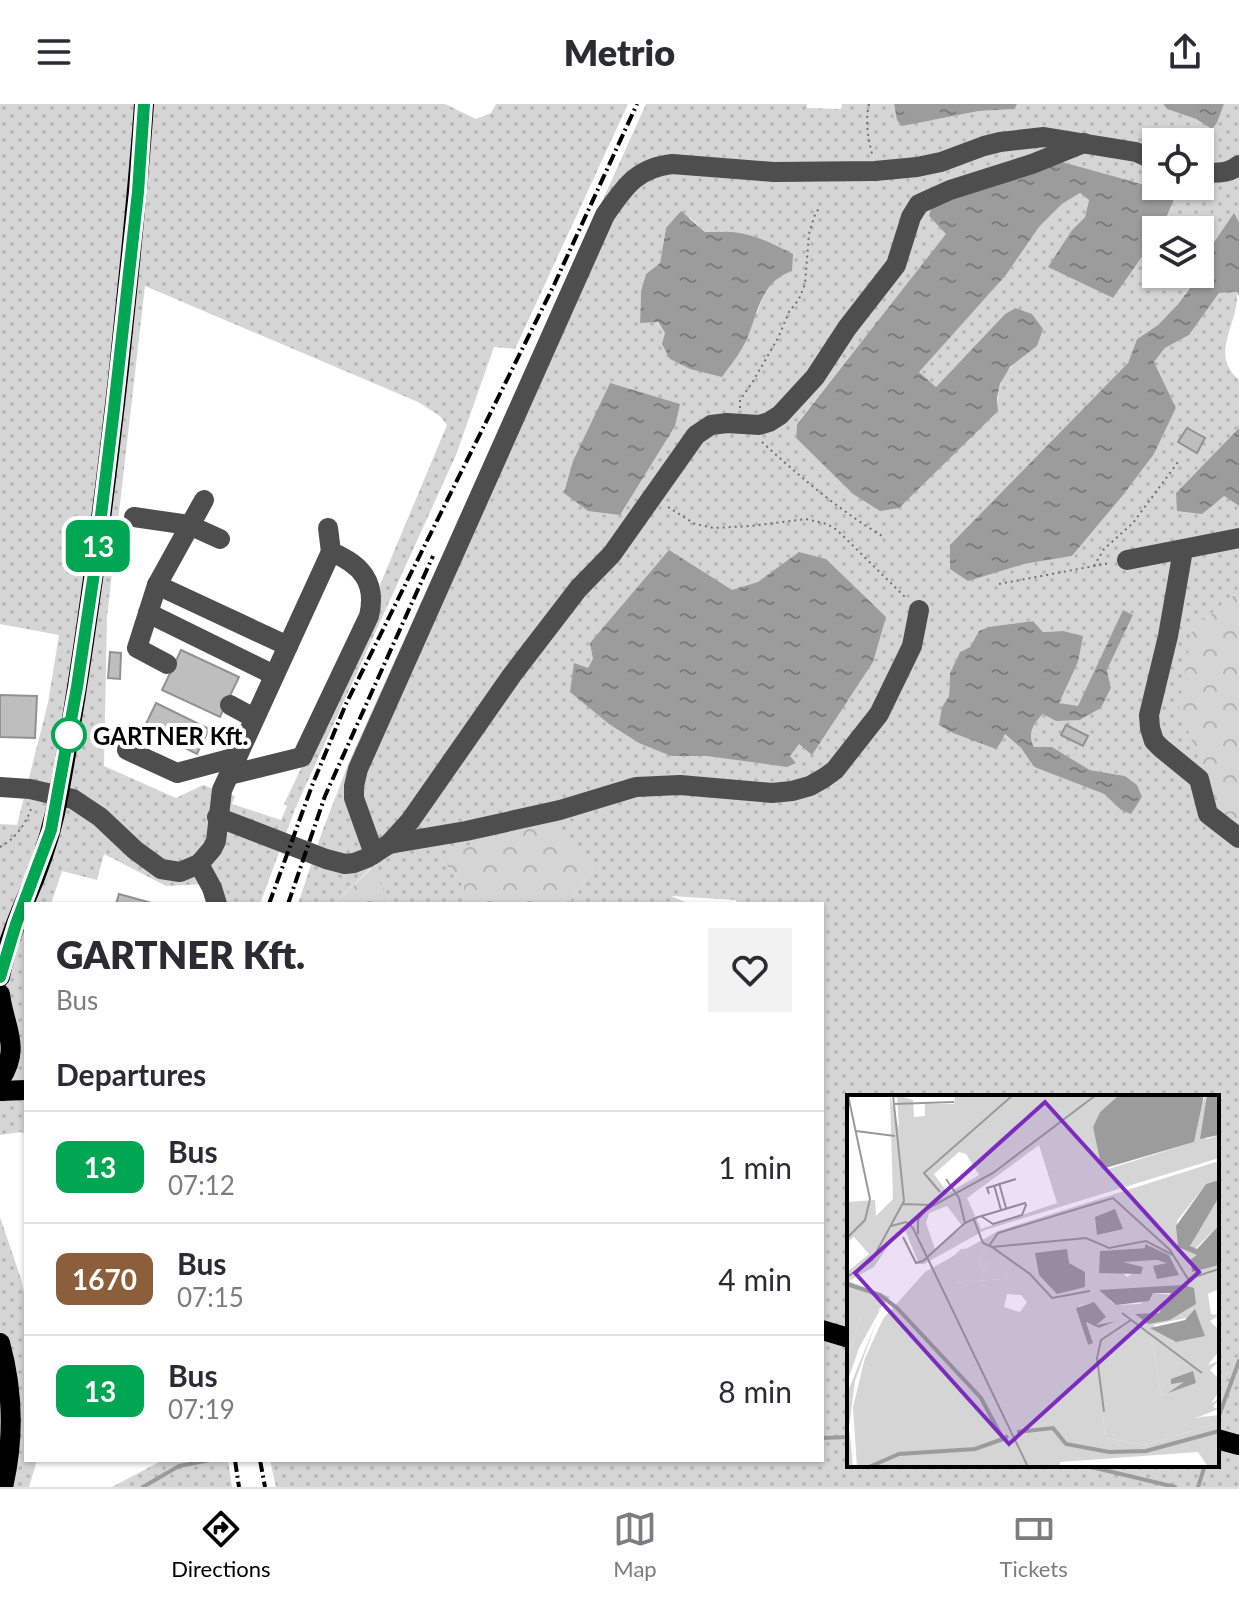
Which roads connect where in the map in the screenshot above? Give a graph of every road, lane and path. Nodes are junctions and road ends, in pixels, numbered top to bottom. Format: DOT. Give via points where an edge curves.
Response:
graph roads {
  1 [pos="144,104"];
  2 [pos="869,104"];
  3 [pos="1084,143"];
  4 [pos="1142,155"];
  5 [pos="1239,165"];
  6 [pos="875,171"];
  7 [pos="1214,173"];
  8 [pos="819,208"];
  9 [pos="744,425"];
  10 [pos="1178,462"];
  11 [pos="204,500"];
  12 [pos="648,504"];
  13 [pos="134,517"];
  14 [pos="189,525"];
  15 [pos="328,528"];
  16 [pos="884,537"];
  17 [pos="1239,538"];
  18 [pos="220,539"];
  19 [pos="1183,550"];
  20 [pos="331,552"];
  21 [pos="1127,560"];
  22 [pos="1094,566"];
  23 [pos="999,584"];
  24 [pos="157,585"];
  25 [pos="919,610"];
  26 [pos="148,613"];
  27 [pos="288,646"];
  28 [pos="167,664"];
  29 [pos="274,675"];
  30 [pos="230,705"];
  31 [pos="254,718"];
  32 [pos="127,750"];
  33 [pos="229,774"];
  34 [pos="0,787"];
  35 [pos="37,791"];
  36 [pos="59,795"];
  37 [pos="217,817"];
  38 [pos="1239,838"];
  39 [pos="0,847"];
  40 [pos="377,852"];
  41 [pos="199,864"];
  42 [pos="216,902"];
  43 [pos="23,904"];
  44 [pos="0,935"];
  45 [pos="0,977"];
  46 [pos="0,994"];
  47 [pos="3,1016"];
  48 [pos="12,1042"];
  49 [pos="24,1058"];
  50 [pos="0,1080"];
  51 [pos="24,1090"];
  52 [pos="0,1091"];
  53 [pos="824,1331"];
  54 [pos="847,1337"];
  55 [pos="0,1343"];
  56 [pos="1219,1440"];
  57 [pos="1239,1445"];
  58 [pos="3,1487"];
  1 -- 36 [label="main road" via="105,484"];
  2 -- 6 [label="path" via="866,117"];
  3 -- 4 [label="street"];
  3 -- 6 [label="street" via="1044,137 1000,142 941,162"];
  3 -- 9 [label="street" via="919,204 896,265 815,377 780,415"];
  5 -- 7 [label="street"];
  6 -- 40 [label="street" via="774,172 672,164 644,171 619,194 605,215 358,769 354,798"];
  8 -- 9 [label="path" via="809,234 799,299 740,400"];
  9 -- 12 [label="street" via="711,425 696,435"];
  9 -- 16 [label="path" via="860,523"];
  10 -- 22 [label="path"];
  11 -- 14 [label="street"];
  12 -- 25 [label="path" via="714,528 806,519 827,524"];
  12 -- 40 [label="street" via="512,675 410,821"];
  13 -- 14 [label="street"];
  14 -- 18 [label="street"];
  14 -- 24 [label="street"];
  15 -- 20 [label="street"];
  17 -- 19 [label="street"];
  19 -- 21 [label="street"];
  19 -- 38 [label="street" via="1150,728 1154,741 1199,779 1208,814"];
  20 -- 27 [label="street"];
  20 -- 33 [label="street" via="354,563 366,578 369,616 302,757"];
  21 -- 22 [label="path"];
  22 -- 23 [label="path"];
  24 -- 26 [label="street"];
  24 -- 27 [label="street"];
  25 -- 40 [label="street" via="912,646 879,714 835,770 810,786 772,793 636,787"];
  26 -- 28 [label="street" via="137,648"];
  26 -- 29 [label="street"];
  27 -- 29 [label="street"];
  29 -- 31 [label="street"];
  30 -- 31 [label="street"];
  31 -- 33 [label="street"];
  32 -- 33 [label="street" via="177,773"];
  33 -- 37 [label="street"];
  34 -- 35 [label="street"];
  35 -- 36 [label="street"];
  35 -- 39 [label="path" via="28,818"];
  36 -- 41 [label="street" via="86,806 161,869 180,872"];
  36 -- 43 [label="main road" via="43,857"];
  37 -- 40 [label="street" via="338,863 354,863"];
  37 -- 41 [label="street" via="216,841"];
  41 -- 42 [label="street"];
  43 -- 44 [label="main road"];
  43 -- 45 [label="main road"];
  46 -- 47 [label="main road"];
  47 -- 48 [label="main road"];
  48 -- 49 [label="main road"];
  48 -- 50 [label="main road"];
  51 -- 52 [label="main road"];
  53 -- 54 [label="main road"];
  55 -- 58 [label="main road" via="10,1403"];
  56 -- 57 [label="main road"];
}
